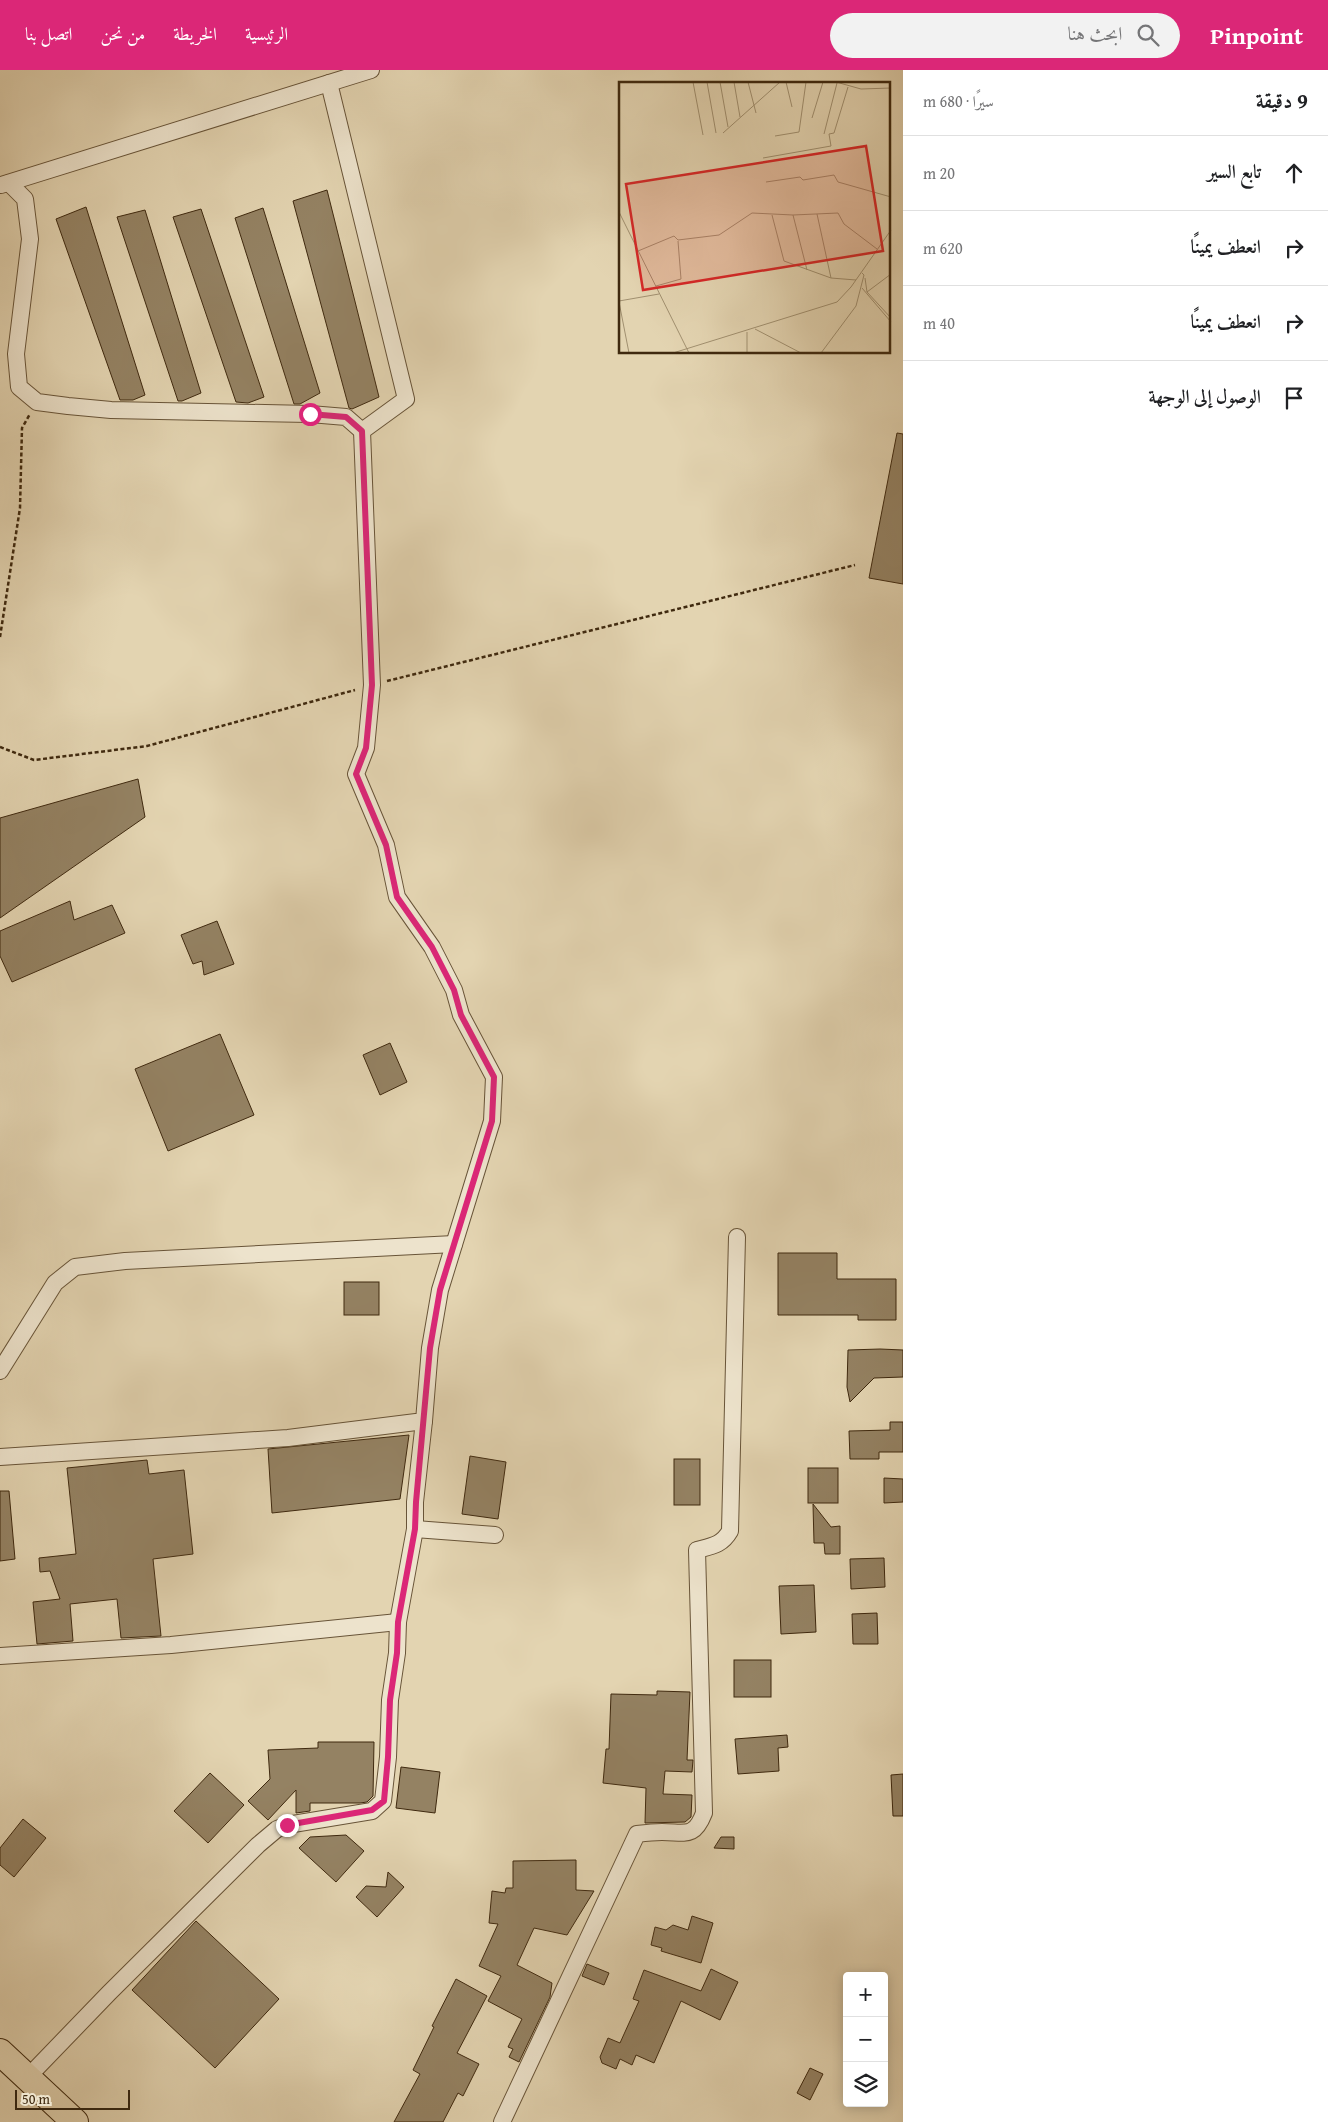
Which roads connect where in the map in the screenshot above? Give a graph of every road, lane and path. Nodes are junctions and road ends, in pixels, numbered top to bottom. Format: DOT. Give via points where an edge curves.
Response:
graph roads {
  1 [pos="371,70"];
  2 [pos="329,83"];
  3 [pos="4,184"];
  4 [pos="37,402"];
  5 [pos="362,431"];
  6 [pos="855,565"];
  7 [pos="0,636"];
  8 [pos="372,685"];
  9 [pos="0,747"];
  10 [pos="737,1237"];
  11 [pos="454,1244"];
  12 [pos="0,1371"];
  13 [pos="424,1421"];
  14 [pos="0,1457"];
  15 [pos="415,1529"];
  16 [pos="496,1535"];
  17 [pos="398,1622"];
  18 [pos="0,1656"];
  19 [pos="0,2052"];
  20 [pos="27,2078"];
  21 [pos="75,2122"];
  22 [pos="502,2122"];
  1 -- 2 [label="street"];
  2 -- 3 [label="street"];
  2 -- 5 [label="street" via="406,399"];
  3 -- 4 [label="street" via="25,200 30,239 16,354 19,387"];
  4 -- 5 [label="street" via="111,410 346,417"];
  4 -- 7 [label="path" via="22,428 20,508"];
  5 -- 8 [label="street"];
  6 -- 8 [label="path"];
  8 -- 9 [label="path" via="147,746 34,760"];
  8 -- 11 [label="street" via="366,748 356,774 386,845 397,897 432,947 454,990 461,1015 494,1077 492,1121"];
  10 -- 22 [label="street" via="730,1531 719,1544 697,1550 704,1813 695,1830 686,1834 637,1834"];
  11 -- 12 [label="street" via="125,1261 75,1267 55,1283"];
  11 -- 13 [label="street" via="440,1290 430,1348"];
  13 -- 14 [label="street" via="288,1438"];
  13 -- 15 [label="street"];
  15 -- 16 [label="street"];
  15 -- 17 [label="street"];
  17 -- 18 [label="street" via="180,1644"];
  17 -- 20 [label="street" via="384,1801 372,1810 277,1829"];
  19 -- 20 [label="highway"];
  20 -- 21 [label="highway"];
}
